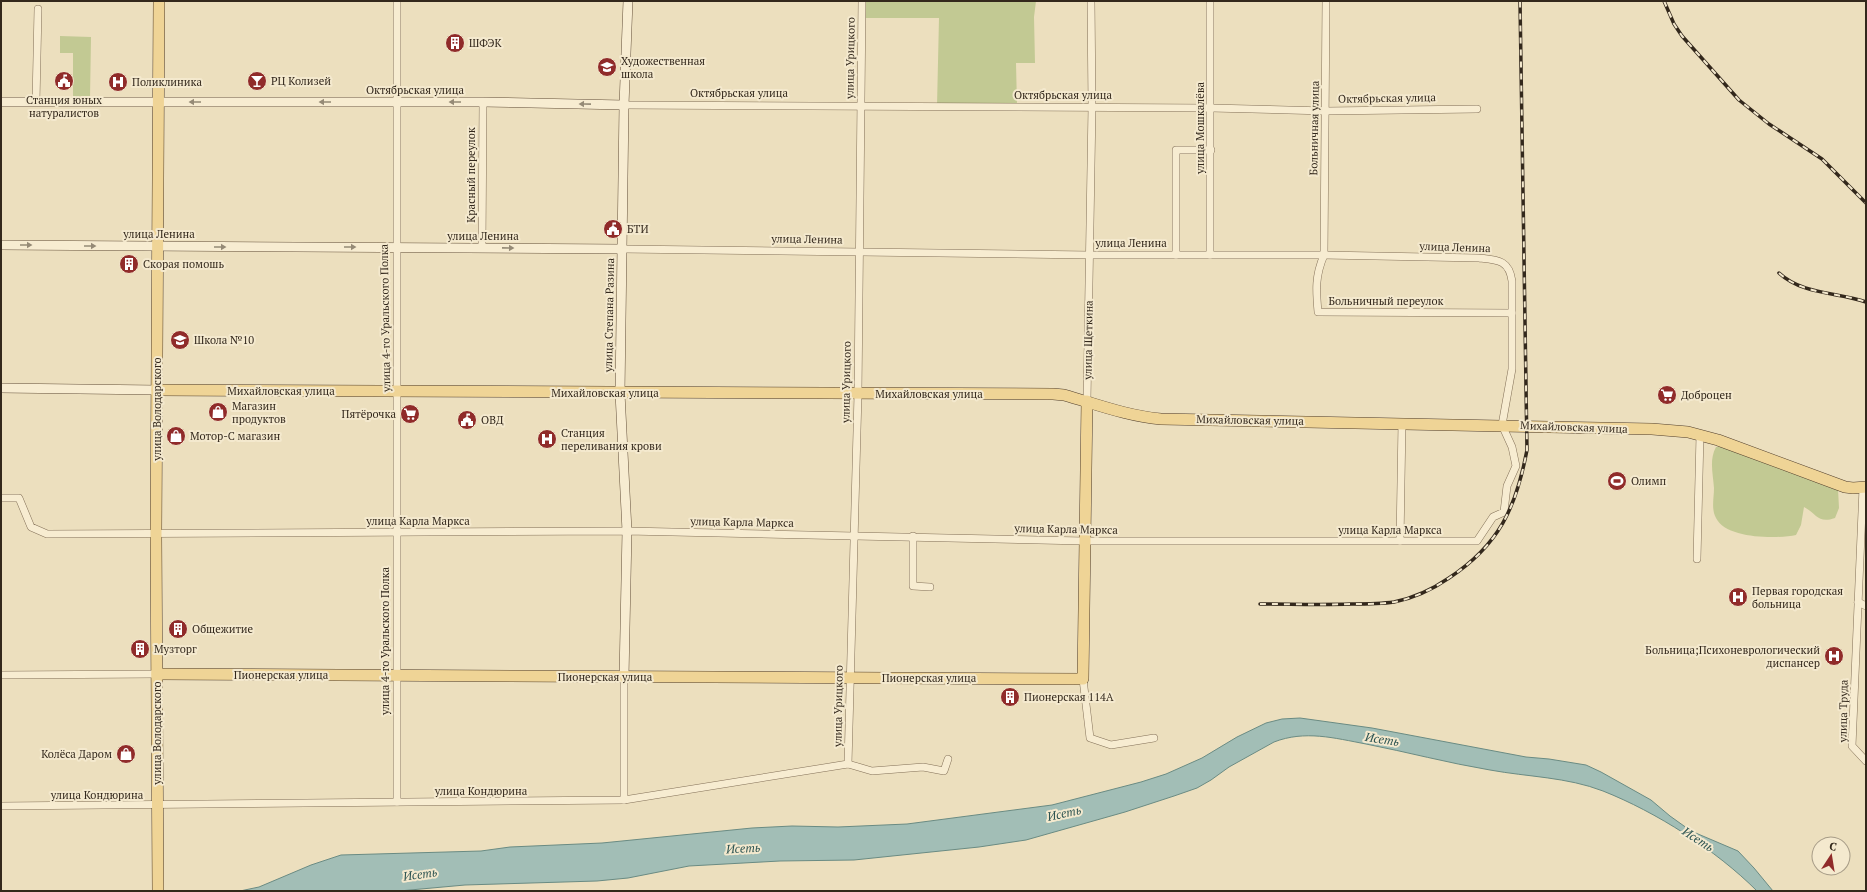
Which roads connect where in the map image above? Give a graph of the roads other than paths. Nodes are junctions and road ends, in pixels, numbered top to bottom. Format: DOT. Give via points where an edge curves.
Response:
graph roads {
  1 [pos="159,1"];
  2 [pos="397,1"];
  3 [pos="628,1"];
  4 [pos="862,1"];
  5 [pos="1091,1"];
  6 [pos="1210,1"];
  7 [pos="1326,1"];
  8 [pos="38,9"];
  9 [pos="1,102"];
  10 [pos="36,102"];
  11 [pos="158,102"];
  12 [pos="396,102"];
  13 [pos="482,102"];
  14 [pos="624,105"];
  15 [pos="861,105"];
  16 [pos="1092,107"];
  17 [pos="1211,108"];
  18 [pos="1477,109"];
  19 [pos="1326,111"];
  20 [pos="1211,150"];
  21 [pos="1,245"];
  22 [pos="157,246"];
  23 [pos="396,247"];
  24 [pos="482,248"];
  25 [pos="622,249"];
  26 [pos="860,252"];
  27 [pos="1090,255"];
  28 [pos="1176,255"];
  29 [pos="1210,255"];
  30 [pos="1324,255"];
  31 [pos="1512,313"];
  32 [pos="1,388"];
  33 [pos="157,390"];
  34 [pos="397,392"];
  35 [pos="620,393"];
  36 [pos="858,394"];
  37 [pos="1087,402"];
  38 [pos="1402,423"];
  39 [pos="1502,425"];
  40 [pos="1700,436"];
  41 [pos="1864,488"];
  42 [pos="1,498"];
  43 [pos="627,531"];
  44 [pos="396,532"];
  45 [pos="156,534"];
  46 [pos="853,535"];
  47 [pos="913,536"];
  48 [pos="1084,541"];
  49 [pos="1400,541"];
  50 [pos="1863,544"];
  51 [pos="1697,559"];
  52 [pos="930,587"];
  53 [pos="1858,602"];
  54 [pos="1866,606"];
  55 [pos="157,674"];
  56 [pos="1,675"];
  57 [pos="396,675"];
  58 [pos="624,677"];
  59 [pos="850,678"];
  60 [pos="1083,679"];
  61 [pos="1154,738"];
  62 [pos="948,759"];
  63 [pos="1866,762"];
  64 [pos="848,764"];
  65 [pos="624,800"];
  66 [pos="397,802"];
  67 [pos="157,805"];
  68 [pos="1,806"];
  69 [pos="158,891"];
  1 -- 11 [label="main road, улица Володарского"];
  2 -- 12 [label="street, улица 4-го Уральского Полка"];
  3 -- 14 [label="street, улица Степана Разина"];
  4 -- 15 [label="street, улица Урицкого"];
  5 -- 16 [label="street, улица Щеткина"];
  6 -- 17 [label="street, улица Мошкалёва"];
  7 -- 19 [label="street, Больничная улица"];
  8 -- 10 [label="street"];
  9 -- 10 [label="street, Октябрьская улица"];
  10 -- 11 [label="street, Октябрьская улица"];
  12 -- 11 [label="street, Октябрьская улица, one-way"];
  11 -- 22 [label="main road, улица Володарского"];
  13 -- 12 [label="street, Октябрьская улица, one-way"];
  12 -- 23 [label="street, улица 4-го Уральского Полка"];
  14 -- 13 [label="street, Октябрьская улица, one-way"];
  13 -- 24 [label="street, Красный переулок"];
  14 -- 15 [label="street, Октябрьская улица"];
  14 -- 25 [label="street, улица Степана Разина"];
  15 -- 16 [label="street, Октябрьская улица"];
  15 -- 26 [label="street, улица Урицкого"];
  16 -- 17 [label="street, Октябрьская улица"];
  16 -- 27 [label="street, улица Щеткина"];
  17 -- 19 [label="street, Октябрьская улица"];
  17 -- 20 [label="street, улица Мошкалёва"];
  18 -- 19 [label="street, Октябрьская улица"];
  19 -- 30 [label="street, Больничная улица"];
  20 -- 28 [label="street" via="1176,150"];
  20 -- 29 [label="street, улица Мошкалёва"];
  21 -- 22 [label="street, улица Ленина, one-way"];
  22 -- 23 [label="street, улица Ленина, one-way"];
  22 -- 33 [label="main road, улица Володарского"];
  23 -- 24 [label="street, улица Ленина"];
  23 -- 34 [label="street, улица 4-го Уральского Полка"];
  24 -- 25 [label="street, улица Ленина, one-way"];
  25 -- 26 [label="street, улица Ленина"];
  25 -- 35 [label="street, улица Степана Разина"];
  26 -- 27 [label="street, улица Ленина"];
  26 -- 36 [label="street, улица Урицкого"];
  27 -- 28 [label="street, улица Ленина"];
  27 -- 37 [label="street, улица Щеткина"];
  28 -- 29 [label="street, улица Ленина"];
  29 -- 30 [label="street, улица Ленина"];
  30 -- 31 [label="street, улица Ленина" via="1479,258 1498,261 1506,265 1510,271"];
  30 -- 31 [label="street, Больничный переулок" via="1317,271 1318,312"];
  31 -- 39 [label="street, улица Ленина" via="1512,369"];
  32 -- 33 [label="street, Михайловская улица"];
  33 -- 34 [label="main road, Михайловская улица"];
  33 -- 45 [label="main road, улица Володарского"];
  34 -- 35 [label="main road, Михайловская улица"];
  34 -- 44 [label="street, улица 4-го Уральского Полка"];
  35 -- 36 [label="main road, Михайловская улица"];
  35 -- 43 [label="street, улица Степана Разина"];
  36 -- 37 [label="main road, Михайловская улица" via="1064,394"];
  36 -- 46 [label="street, улица Урицкого"];
  37 -- 38 [label="main road, Михайловская улица" via="1155,418"];
  37 -- 48 [label="main road, улица Щеткина"];
  38 -- 39 [label="main road, Михайловская улица"];
  38 -- 49 [label="street"];
  39 -- 40 [label="main road, Михайловская улица" via="1652,429 1688,432"];
  39 -- 49 [label="street, улица Карла Маркса" via="1512,447 1516,466 1506,486 1504,512 1493,517 1477,541"];
  40 -- 41 [label="main road, Михайловская улица" via="1718,440 1845,487"];
  40 -- 51 [label="street"];
  41 -- 50 [label="street, улица Труда"];
  42 -- 45 [label="street, улица Карла Маркса" via="19,498 31,527 47,534"];
  43 -- 44 [label="street, улица Карла Маркса"];
  43 -- 46 [label="street, улица Карла Маркса"];
  43 -- 58 [label="street, улица Степана Разина"];
  44 -- 45 [label="street, улица Карла Маркса"];
  44 -- 57 [label="street, улица 4-го Уральского Полка"];
  45 -- 55 [label="main road, улица Володарского"];
  46 -- 47 [label="street, улица Карла Маркса"];
  46 -- 59 [label="street, улица Урицкого"];
  47 -- 48 [label="street, улица Карла Маркса"];
  47 -- 52 [label="street" via="913,586"];
  48 -- 49 [label="street, улица Карла Маркса"];
  48 -- 60 [label="main road, улица Щеткина"];
  50 -- 53 [label="street, улица Труда"];
  53 -- 54 [label="street"];
  53 -- 63 [label="street, улица Труда" via="1852,746"];
  55 -- 56 [label="street, Пионерская улица"];
  55 -- 57 [label="main road, Пионерская улица"];
  55 -- 67 [label="main road, улица Володарского"];
  57 -- 58 [label="main road, Пионерская улица"];
  57 -- 66 [label="street, улица 4-го Уральского Полка"];
  58 -- 59 [label="main road, Пионерская улица"];
  58 -- 65 [label="street"];
  59 -- 60 [label="main road, Пионерская улица"];
  59 -- 64 [label="street, улица Урицкого"];
  60 -- 61 [label="street" via="1090,738 1111,745"];
  62 -- 64 [label="street, улица Кондюрина" via="944,771 923,767 872,771"];
  64 -- 65 [label="street, улица Кондюрина"];
  65 -- 66 [label="street, улица Кондюрина"];
  66 -- 67 [label="street, улица Кондюрина"];
  67 -- 68 [label="street, улица Кондюрина"];
  67 -- 69 [label="main road, улица Володарского"];
}
